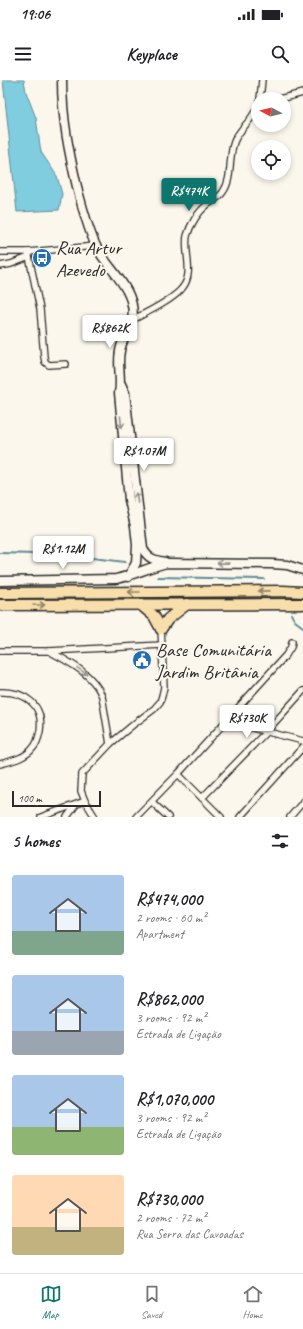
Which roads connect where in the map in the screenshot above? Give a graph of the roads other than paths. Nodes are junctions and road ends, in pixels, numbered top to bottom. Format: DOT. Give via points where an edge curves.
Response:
graph roads {
  1 [pos="62,80"];
  2 [pos="262,80"];
  3 [pos="261,92"];
  4 [pos="303,93"];
  5 [pos="291,96"];
  6 [pos="251,117"];
  7 [pos="96,246"];
  8 [pos="0,252"];
  9 [pos="28,255"];
  10 [pos="0,266"];
  11 [pos="132,320"];
  12 [pos="66,364"];
  13 [pos="121,384"];
  14 [pos="167,563"];
  15 [pos="303,570"];
  16 [pos="128,577"];
  17 [pos="0,581"];
  18 [pos="303,592"];
  19 [pos="0,593"];
  20 [pos="141,604"];
  21 [pos="187,604"];
  22 [pos="303,604"];
  23 [pos="0,605"];
  24 [pos="162,629"];
  25 [pos="292,642"];
  26 [pos="162,645"];
  27 [pos="0,651"];
  28 [pos="49,651"];
  29 [pos="303,691"];
  30 [pos="0,692"];
  31 [pos="225,721"];
  32 [pos="266,732"];
  33 [pos="303,741"];
  34 [pos="110,744"];
  35 [pos="303,748"];
  36 [pos="0,764"];
  37 [pos="178,774"];
  38 [pos="202,798"];
  39 [pos="85,801"];
  40 [pos="152,802"];
  41 [pos="303,802"];
  42 [pos="76,805"];
  43 [pos="41,817"];
  44 [pos="67,817"];
  45 [pos="95,817"];
  46 [pos="136,817"];
  47 [pos="168,817"];
  48 [pos="221,817"];
  49 [pos="240,817"];
  50 [pos="290,817"];
  1 -- 7 [label="main road" via="66,136 81,202"];
  2 -- 3 [label="street"];
  4 -- 5 [label="street"];
  6 -- 11 [label="street" via="234,141 228,182 224,191 199,213 187,236 187,277 184,286 168,299"];
  7 -- 9 [label="street"];
  7 -- 11 [label="main road" via="129,295"];
  8 -- 9 [label="street"];
  9 -- 10 [label="street" via="11,264"];
  9 -- 12 [label="street" via="40,310 44,357 49,365"];
  11 -- 13 [label="main road" via="120,352"];
  14 -- 13 [label="main road, one-way" via="151,558 143,549 125,393"];
  13 -- 16 [label="main road, one-way" via="118,393 129,500 136,526 137,545 136,564"];
  15 -- 14 [label="main road, one-way" via="272,564"];
  14 -- 16 [label="main road"];
  16 -- 17 [label="main road"];
  18 -- 19 [label="highway, one-way"];
  20 -- 21 [label="highway"];
  23 -- 20 [label="highway, one-way"];
  20 -- 24 [label="highway" via="154,616"];
  21 -- 22 [label="highway"];
  21 -- 24 [label="highway" via="168,619"];
  24 -- 26 [label="street"];
  25 -- 31 [label="street" via="286,654"];
  26 -- 28 [label="street"];
  26 -- 34 [label="street" via="164,686 160,702"];
  27 -- 28 [label="street"];
  28 -- 34 [label="street, one-way" via="88,676 99,690"];
  29 -- 32 [label="street"];
  30 -- 36 [label="street" via="12,692 29,700 40,713 41,723 40,735 33,748 23,757"];
  31 -- 32 [label="street"];
  31 -- 37 [label="street"];
  32 -- 33 [label="street"];
  32 -- 38 [label="street"];
  34 -- 39 [label="street" via="82,774 81,791"];
  35 -- 49 [label="street"];
  37 -- 38 [label="street"];
  37 -- 40 [label="street"];
  38 -- 48 [label="street"];
  39 -- 42 [label="street"];
  39 -- 45 [label="street"];
  40 -- 46 [label="street"];
  40 -- 47 [label="street"];
  41 -- 50 [label="street"];
  42 -- 43 [label="street"];
  42 -- 44 [label="street"];
}
